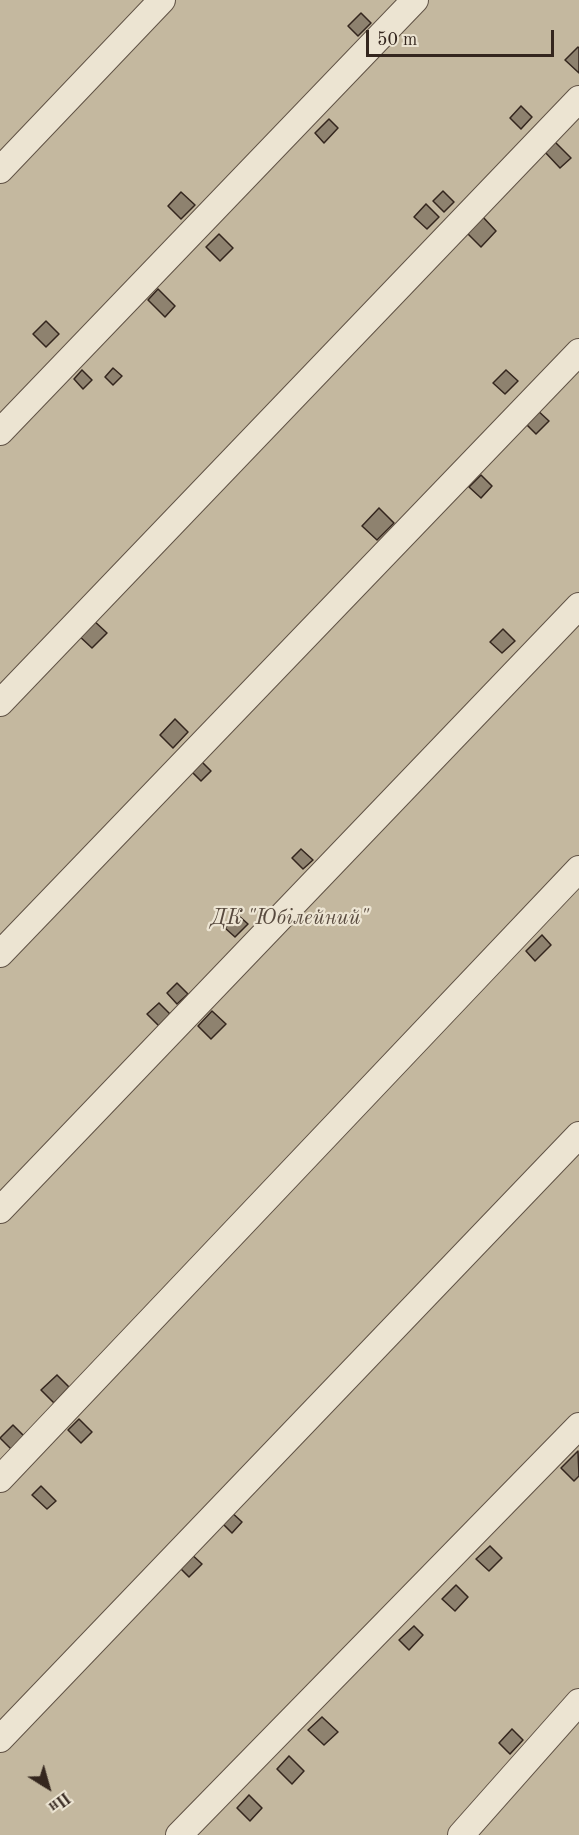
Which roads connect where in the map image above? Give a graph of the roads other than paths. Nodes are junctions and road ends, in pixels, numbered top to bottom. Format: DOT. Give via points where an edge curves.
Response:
graph roads {
  1 [pos="162,0"];
  2 [pos="415,0"];
  3 [pos="579,99"];
  4 [pos="0,171"];
  5 [pos="579,352"];
  6 [pos="0,432"];
  7 [pos="579,606"];
  8 [pos="0,703"];
  9 [pos="579,869"];
  10 [pos="0,954"];
  11 [pos="579,1135"];
  12 [pos="0,1210"];
  13 [pos="579,1426"];
  14 [pos="0,1479"];
  15 [pos="579,1702"];
  16 [pos="0,1739"];
  17 [pos="179,1835"];
  18 [pos="462,1835"];
  1 -- 4 [label="lane"];
  2 -- 6 [label="lane"];
  3 -- 8 [label="lane"];
  5 -- 10 [label="lane"];
  7 -- 12 [label="lane"];
  9 -- 14 [label="lane"];
  11 -- 16 [label="lane"];
  13 -- 17 [label="lane"];
  15 -- 18 [label="lane"];
}
